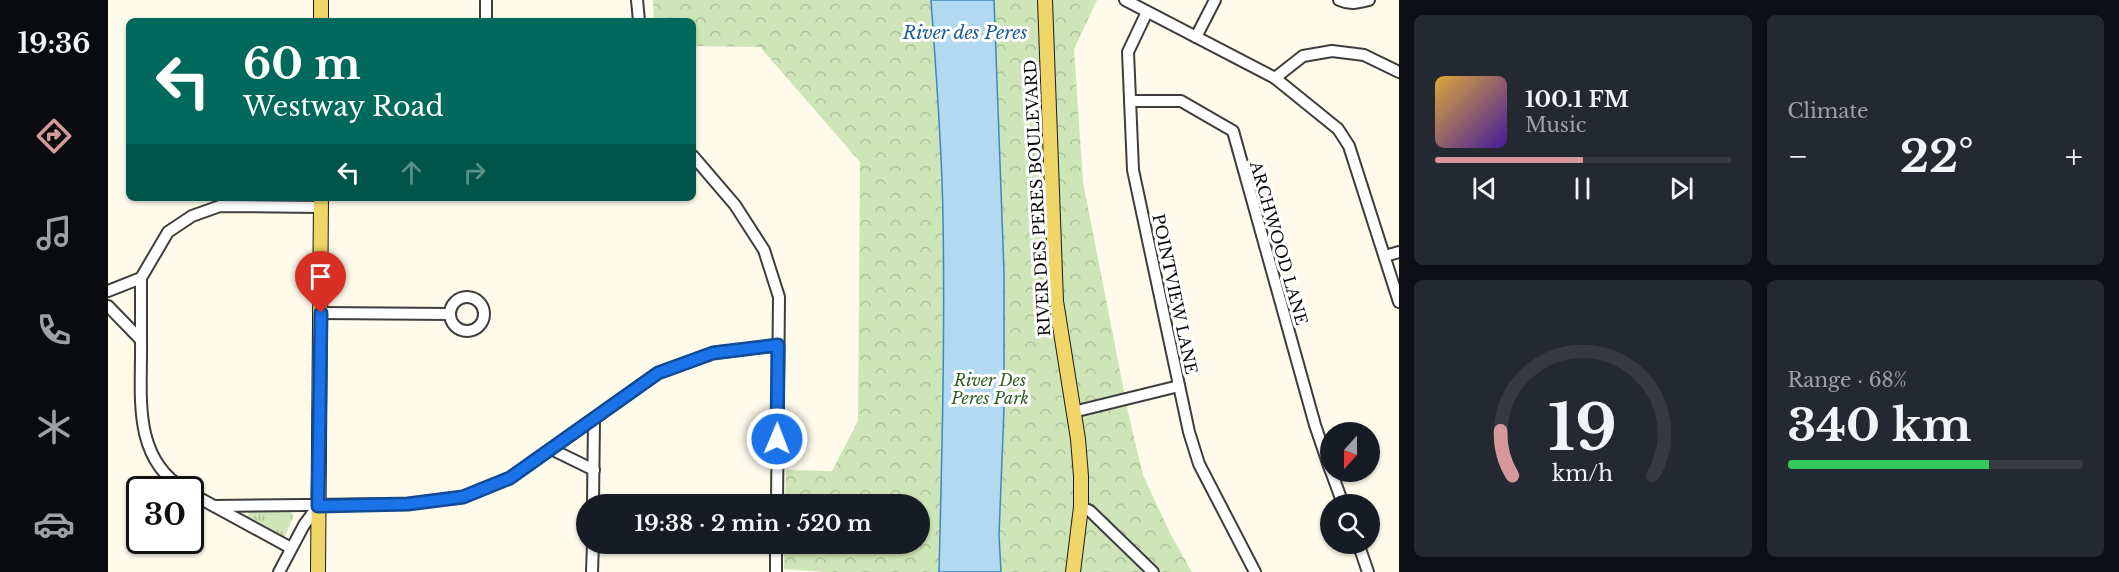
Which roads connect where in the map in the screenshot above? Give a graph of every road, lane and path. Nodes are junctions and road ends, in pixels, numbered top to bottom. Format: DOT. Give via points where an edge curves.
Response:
graph roads {
  1 [pos="321,0"];
  2 [pos="486,0"];
  3 [pos="637,0"];
  4 [pos="1045,0"];
  5 [pos="1125,0"];
  6 [pos="1215,0"];
  7 [pos="1339,0"];
  8 [pos="1369,0"];
  9 [pos="1147,12"];
  10 [pos="321,18"];
  11 [pos="486,18"];
  12 [pos="639,18"];
  13 [pos="1196,37"];
  14 [pos="1399,72"];
  15 [pos="1275,78"];
  16 [pos="1130,101"];
  17 [pos="696,160"];
  18 [pos="321,203"];
  19 [pos="1399,252"];
  20 [pos="1385,256"];
  21 [pos="141,278"];
  22 [pos="108,291"];
  23 [pos="1399,302"];
  24 [pos="108,306"];
  25 [pos="321,313"];
  26 [pos="450,314"];
  27 [pos="141,340"];
  28 [pos="778,345"];
  29 [pos="1179,386"];
  30 [pos="1073,412"];
  31 [pos="594,419"];
  32 [pos="1320,439"];
  33 [pos="551,450"];
  34 [pos="594,470"];
  35 [pos="167,476"];
  36 [pos="593,494"];
  37 [pos="777,494"];
  38 [pos="204,501"];
  39 [pos="214,506"];
  40 [pos="318,506"];
  41 [pos="1081,507"];
  42 [pos="291,548"];
  43 [pos="593,554"];
  44 [pos="776,554"];
  45 [pos="1362,554"];
  46 [pos="279,572"];
  47 [pos="318,572"];
  48 [pos="592,572"];
  49 [pos="776,572"];
  50 [pos="1073,572"];
  51 [pos="1153,572"];
  52 [pos="1255,572"];
  53 [pos="1368,572"];
  1 -- 10 [label="main road"];
  2 -- 11 [label="street"];
  3 -- 12 [label="street"];
  4 -- 30 [label="main road, RIVER DES PERES BOULEVARD" via="1055,282"];
  5 -- 9 [label="street"];
  6 -- 13 [label="street"];
  7 -- 8 [label="street" via="1355,4"];
  9 -- 13 [label="street"];
  9 -- 16 [label="street, POINTVIEW LANE" via="1128,52"];
  13 -- 15 [label="street"];
  14 -- 15 [label="street" via="1364,55 1332,51 1303,57"];
  15 -- 20 [label="street" via="1338,129 1349,146"];
  16 -- 29 [label="street, POINTVIEW LANE" via="1132,170"];
  16 -- 32 [label="street, ARCHWOOD LANE" via="1181,101 1233,131"];
  17 -- 28 [label="street" via="735,205 764,250 779,297"];
  18 -- 21 [label="street" via="219,206 192,216 168,232"];
  18 -- 25 [label="main road"];
  19 -- 20 [label="street"];
  20 -- 23 [label="street"];
  21 -- 22 [label="street"];
  21 -- 27 [label="street"];
  24 -- 27 [label="street"];
  25 -- 26 [label="street"];
  25 -- 40 [label="main road"];
  27 -- 35 [label="street" via="142,421 148,449"];
  28 -- 31 [label="street" via="713,353 658,373"];
  28 -- 37 [label="street"];
  29 -- 30 [label="street"];
  29 -- 52 [label="street, POINTVIEW LANE" via="1199,464"];
  30 -- 41 [label="main road, RIVER DES PERES BOULEVARD"];
  31 -- 33 [label="street"];
  31 -- 34 [label="street"];
  33 -- 34 [label="street"];
  33 -- 40 [label="street" via="510,478 463,497 408,504"];
  34 -- 36 [label="street"];
  38 -- 39 [label="street"];
  39 -- 40 [label="street"];
  39 -- 42 [label="street"];
  40 -- 42 [label="street"];
  40 -- 47 [label="main road"];
  41 -- 50 [label="main road, RIVER DES PERES BOULEVARD"];
  41 -- 51 [label="street" via="1090,511"];
  42 -- 46 [label="street"];
  43 -- 48 [label="street"];
  44 -- 49 [label="street"];
  45 -- 53 [label="street"];
}
